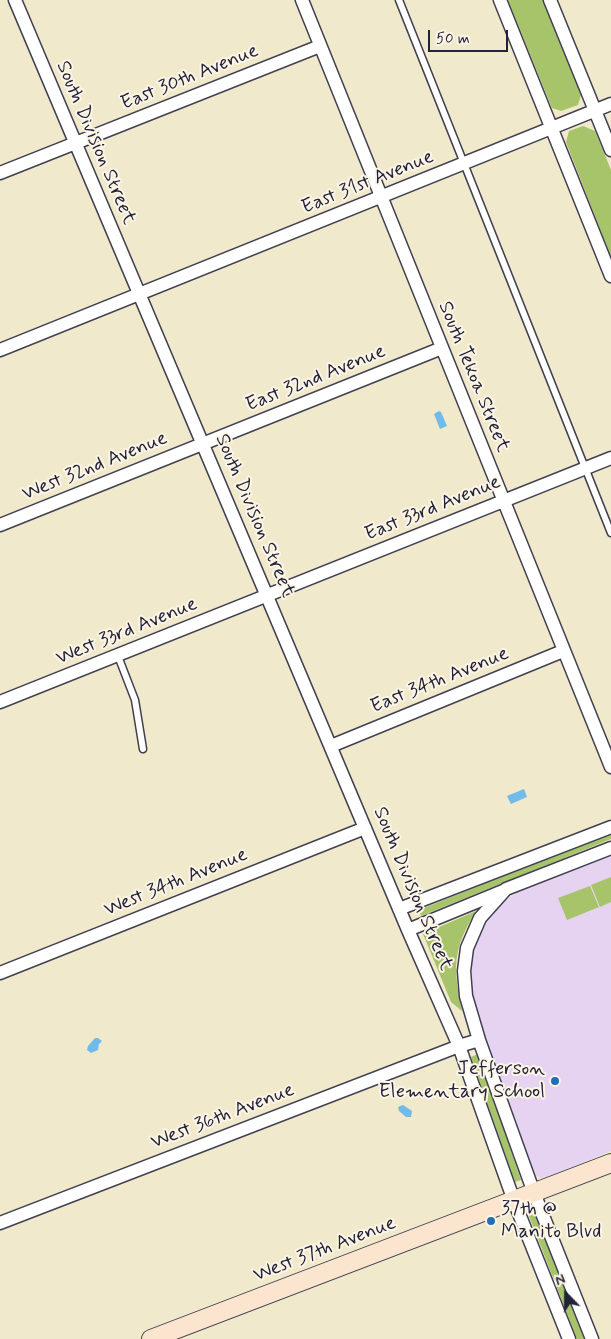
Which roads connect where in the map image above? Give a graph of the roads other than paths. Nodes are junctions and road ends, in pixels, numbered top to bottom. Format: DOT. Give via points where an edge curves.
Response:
graph roads {
  1 [pos="15,0"];
  2 [pos="302,0"];
  3 [pos="399,0"];
  4 [pos="500,0"];
  5 [pos="550,0"];
  6 [pos="320,46"];
  7 [pos="611,104"];
  8 [pos="595,111"];
  9 [pos="552,128"];
  10 [pos="75,144"];
  11 [pos="611,150"];
  12 [pos="464,164"];
  13 [pos="0,173"];
  14 [pos="381,198"];
  15 [pos="611,276"];
  16 [pos="139,295"];
  17 [pos="442,348"];
  18 [pos="0,350"];
  19 [pos="203,444"];
  20 [pos="611,458"];
  21 [pos="585,468"];
  22 [pos="503,501"];
  23 [pos="0,525"];
  24 [pos="611,533"];
  25 [pos="268,596"];
  26 [pos="563,651"];
  27 [pos="118,656"];
  28 [pos="0,702"];
  29 [pos="331,746"];
  30 [pos="143,749"];
  31 [pos="611,767"];
  32 [pos="611,827"];
  33 [pos="366,828"];
  34 [pos="611,848"];
  35 [pos="506,890"];
  36 [pos="399,909"];
  37 [pos="408,930"];
  38 [pos="0,973"];
  39 [pos="478,1040"];
  40 [pos="459,1046"];
  41 [pos="611,1163"];
  42 [pos="534,1193"];
  43 [pos="514,1200"];
  44 [pos="0,1223"];
  45 [pos="150,1339"];
  46 [pos="569,1339"];
  47 [pos="592,1339"];
  1 -- 10 [label="street, South Division Street"];
  2 -- 6 [label="street, South Tekoa Street"];
  3 -- 12 [label="lane"];
  4 -- 9 [label="street"];
  5 -- 8 [label="street"];
  6 -- 10 [label="street, East 30th Avenue"];
  6 -- 14 [label="street, South Tekoa Street"];
  7 -- 8 [label="street, East 31st Avenue"];
  8 -- 9 [label="street, East 31st Avenue"];
  8 -- 11 [label="street"];
  9 -- 12 [label="street, East 31st Avenue"];
  9 -- 15 [label="street"];
  10 -- 13 [label="street, East 30th Avenue"];
  10 -- 16 [label="street, South Division Street"];
  12 -- 14 [label="street, East 31st Avenue"];
  12 -- 21 [label="lane"];
  14 -- 16 [label="street, East 31st Avenue"];
  14 -- 17 [label="street, South Tekoa Street"];
  16 -- 18 [label="street, East 31st Avenue"];
  16 -- 19 [label="street, South Division Street"];
  17 -- 19 [label="street, East 32nd Avenue"];
  17 -- 22 [label="street, South Tekoa Street"];
  19 -- 23 [label="street, West 32nd Avenue"];
  19 -- 25 [label="street, South Division Street"];
  20 -- 21 [label="street, East 33rd Avenue"];
  21 -- 22 [label="street, East 33rd Avenue"];
  21 -- 24 [label="lane"];
  22 -- 25 [label="street, East 33rd Avenue"];
  22 -- 26 [label="street, South Tekoa Street"];
  25 -- 27 [label="street, West 33rd Avenue"];
  25 -- 29 [label="street, South Division Street"];
  26 -- 29 [label="street, East 34th Avenue"];
  26 -- 31 [label="street, South Tekoa Street"];
  27 -- 28 [label="street, West 33rd Avenue"];
  27 -- 30 [label="lane" via="135,700"];
  29 -- 33 [label="street, South Division Street"];
  32 -- 36 [label="street"];
  33 -- 36 [label="street, South Division Street"];
  33 -- 38 [label="street, West 34th Avenue"];
  34 -- 35 [label="street"];
  35 -- 37 [label="street"];
  35 -- 39 [label="street" via="480,918 467,948 464,971 466,996"];
  36 -- 37 [label="street, South Division Street"];
  37 -- 40 [label="street, South Division Street"];
  39 -- 40 [label="street, West 36th Avenue"];
  39 -- 42 [label="street"];
  40 -- 43 [label="street, South Division Street"];
  40 -- 44 [label="street, West 36th Avenue"];
  41 -- 42 [label="street, West 37th Avenue"];
  42 -- 43 [label="street, West 37th Avenue"];
  42 -- 47 [label="street"];
  43 -- 45 [label="street, West 37th Avenue"];
  43 -- 46 [label="street, South Division Street"];
}
